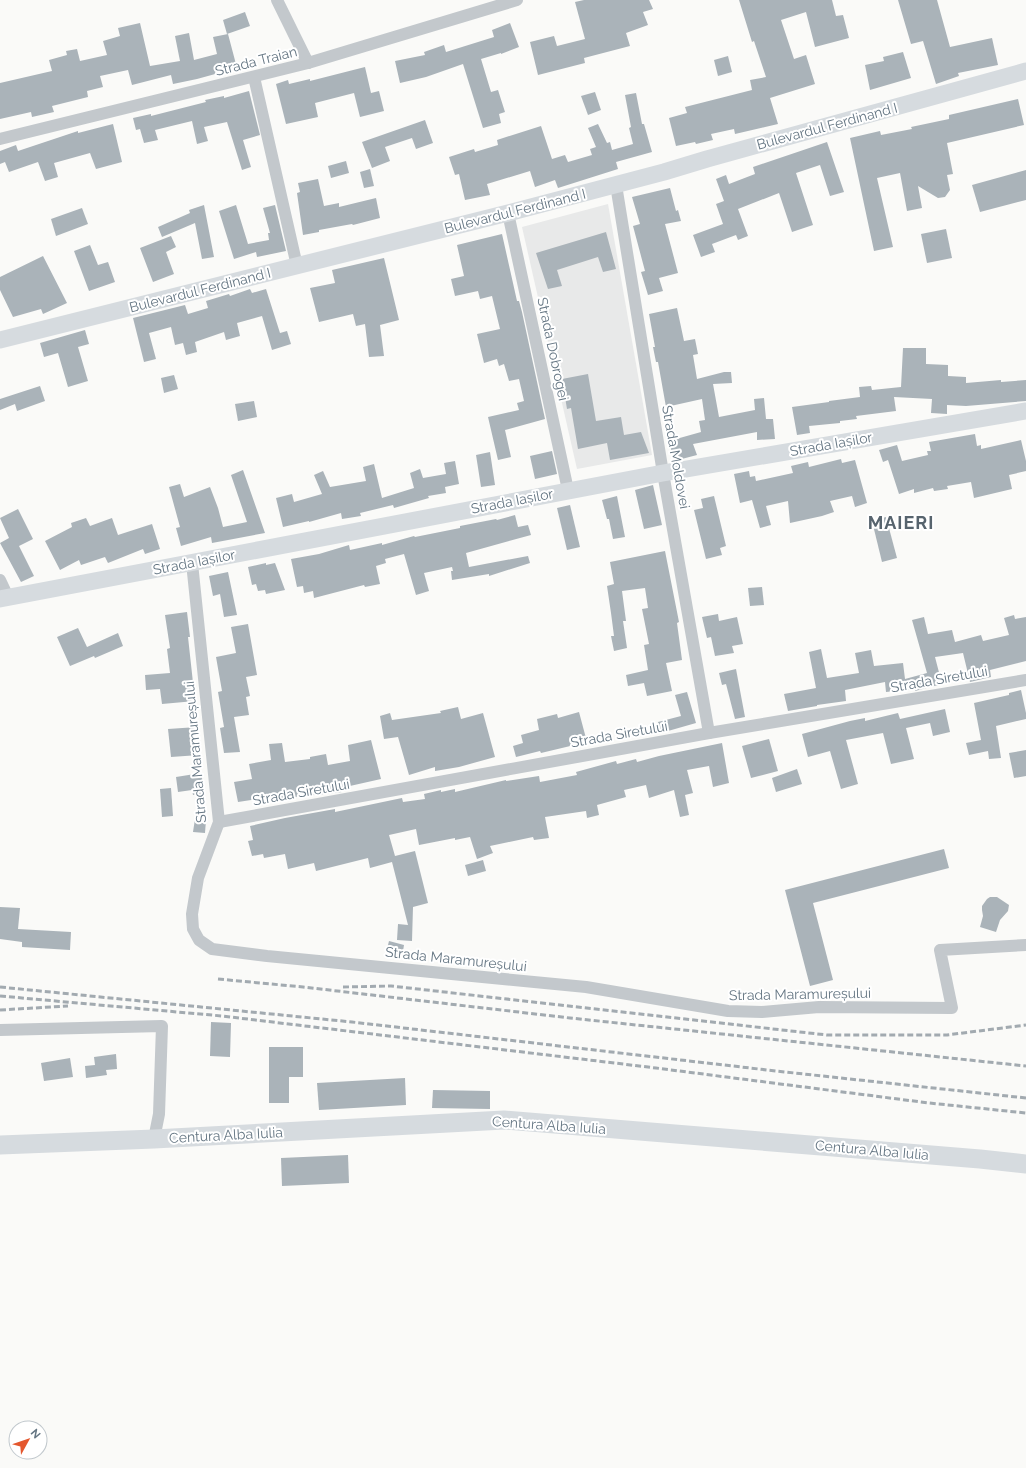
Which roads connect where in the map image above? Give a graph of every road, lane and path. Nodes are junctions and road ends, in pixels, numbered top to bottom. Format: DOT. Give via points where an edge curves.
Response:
graph roads {
  1 [pos="277,0"];
  2 [pos="517,0"];
  3 [pos="308,64"];
  4 [pos="1026,71"];
  5 [pos="254,77"];
  6 [pos="0,139"];
  7 [pos="616,185"];
  8 [pos="508,213"];
  9 [pos="297,266"];
  10 [pos="0,340"];
  11 [pos="1026,411"];
  12 [pos="663,473"];
  13 [pos="568,490"];
  14 [pos="192,563"];
  15 [pos="0,580"];
  16 [pos="4,598"];
  17 [pos="1026,680"];
  18 [pos="708,733"];
  19 [pos="219,822"];
  20 [pos="1026,945"];
  21 [pos="0,1030"];
  22 [pos="154,1139"];
  23 [pos="0,1145"];
  24 [pos="1026,1164"];
  1 -- 3 [label="street"];
  2 -- 3 [label="street, Strada Traian"];
  3 -- 5 [label="street, Strada Traian"];
  4 -- 7 [label="main road, Bulevardul Ferdinand I"];
  5 -- 6 [label="street, Strada Traian"];
  5 -- 9 [label="street"];
  7 -- 8 [label="main road, Bulevardul Ferdinand I"];
  7 -- 12 [label="street, Strada Moldovei"];
  8 -- 9 [label="main road, Bulevardul Ferdinand I"];
  8 -- 13 [label="street, Strada Dobrogei"];
  9 -- 10 [label="main road, Bulevardul Ferdinand I"];
  11 -- 12 [label="main road, Strada Iașilor"];
  12 -- 13 [label="main road, Strada Iașilor"];
  12 -- 18 [label="street, Strada Moldovei"];
  13 -- 14 [label="main road, Strada Iașilor"];
  14 -- 16 [label="main road, Strada Iașilor"];
  14 -- 19 [label="street, Strada Maramureșului"];
  15 -- 16 [label="street"];
  17 -- 18 [label="street, Strada Siretului"];
  18 -- 19 [label="street, Strada Siretului"];
  19 -- 20 [label="street, Strada Maramureșului" via="198,878 192,914 193,928 199,940 212,949 586,987 728,1011 762,1012 819,1007 952,1008 940,950"];
  21 -- 22 [label="street" via="162,1026 159,1114"];
  22 -- 23 [label="main road, Centura Alba Iulia"];
  22 -- 24 [label="main road, Centura Alba Iulia" via="504,1120"];
}
